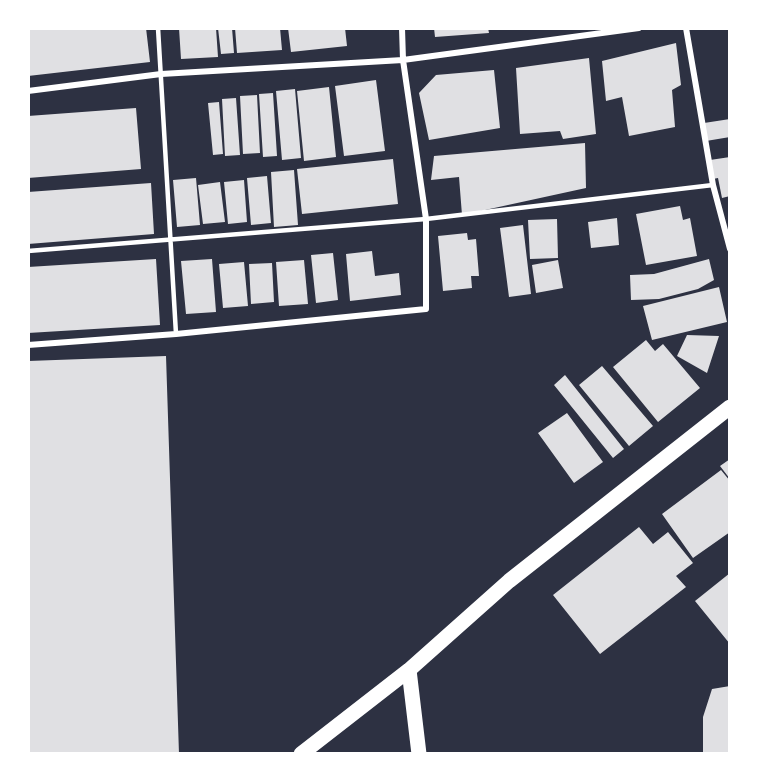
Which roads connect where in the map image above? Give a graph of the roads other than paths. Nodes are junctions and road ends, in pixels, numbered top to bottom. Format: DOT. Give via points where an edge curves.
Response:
graph roads {
  1 [pos="158,28"];
  2 [pos="402,28"];
  3 [pos="639,28"];
  4 [pos="686,28"];
  5 [pos="403,60"];
  6 [pos="161,74"];
  7 [pos="28,91"];
  8 [pos="713,185"];
  9 [pos="426,219"];
  10 [pos="169,240"];
  11 [pos="729,249"];
  12 [pos="28,250"];
  13 [pos="176,334"];
  14 [pos="28,345"];
  15 [pos="729,407"];
  16 [pos="409,670"];
  17 [pos="301,753"];
  18 [pos="419,753"];
  1 -- 6 [label="lane"];
  2 -- 5 [label="street"];
  3 -- 5 [label="street"];
  4 -- 8 [label="street"];
  5 -- 6 [label="street"];
  5 -- 9 [label="street"];
  6 -- 7 [label="street"];
  6 -- 10 [label="lane"];
  8 -- 9 [label="lane"];
  8 -- 11 [label="street"];
  9 -- 10 [label="lane"];
  9 -- 13 [label="street" via="426,309"];
  10 -- 12 [label="lane"];
  10 -- 13 [label="lane"];
  13 -- 14 [label="street"];
  15 -- 16 [label="main road" via="509,581"];
  16 -- 17 [label="main road"];
  16 -- 18 [label="main road"];
}
